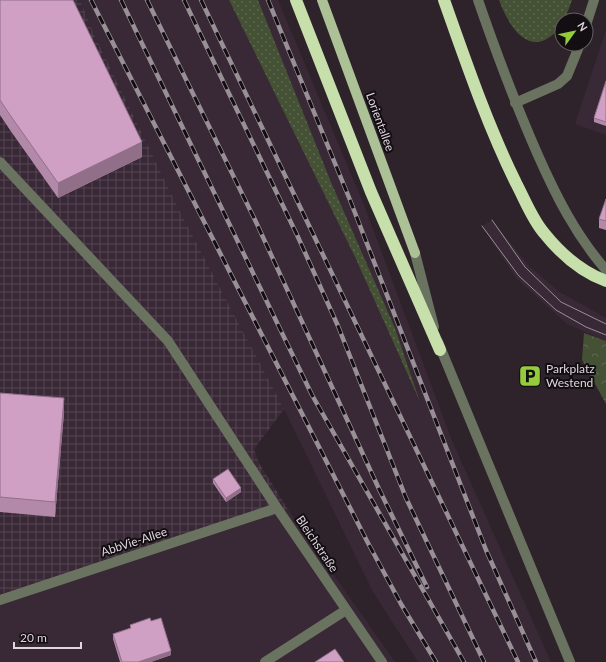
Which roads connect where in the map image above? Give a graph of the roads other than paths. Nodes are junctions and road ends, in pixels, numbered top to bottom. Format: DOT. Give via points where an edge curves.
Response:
graph roads {
  1 [pos="296,0"];
  2 [pos="322,0"];
  3 [pos="444,0"];
  4 [pos="478,0"];
  5 [pos="594,0"];
  6 [pos="590,12"];
  7 [pos="577,52"];
  8 [pos="515,104"];
  9 [pos="0,162"];
  10 [pos="415,253"];
  11 [pos="606,270"];
  12 [pos="606,282"];
  13 [pos="440,350"];
  14 [pos="277,508"];
  15 [pos="0,600"];
  16 [pos="346,610"];
  17 [pos="265,662"];
  18 [pos="382,662"];
  19 [pos="570,662"];
  1 -- 13 [label="highway" via="371,192"];
  2 -- 10 [label="main road, Lorientallee"];
  3 -- 12 [label="highway" via="481,102 531,213 561,252"];
  4 -- 8 [label="street"];
  5 -- 6 [label="street"];
  7 -- 8 [label="street" via="567,76 558,84"];
  8 -- 11 [label="street" via="560,203"];
  9 -- 14 [label="street, Bleichstraße" via="168,341"];
  10 -- 13 [label="street"];
  13 -- 19 [label="street"];
  14 -- 15 [label="street, AbbVie-Allee"];
  14 -- 16 [label="street, Bleichstraße"];
  16 -- 17 [label="street"];
  16 -- 18 [label="street, Bleichstraße"];
}
